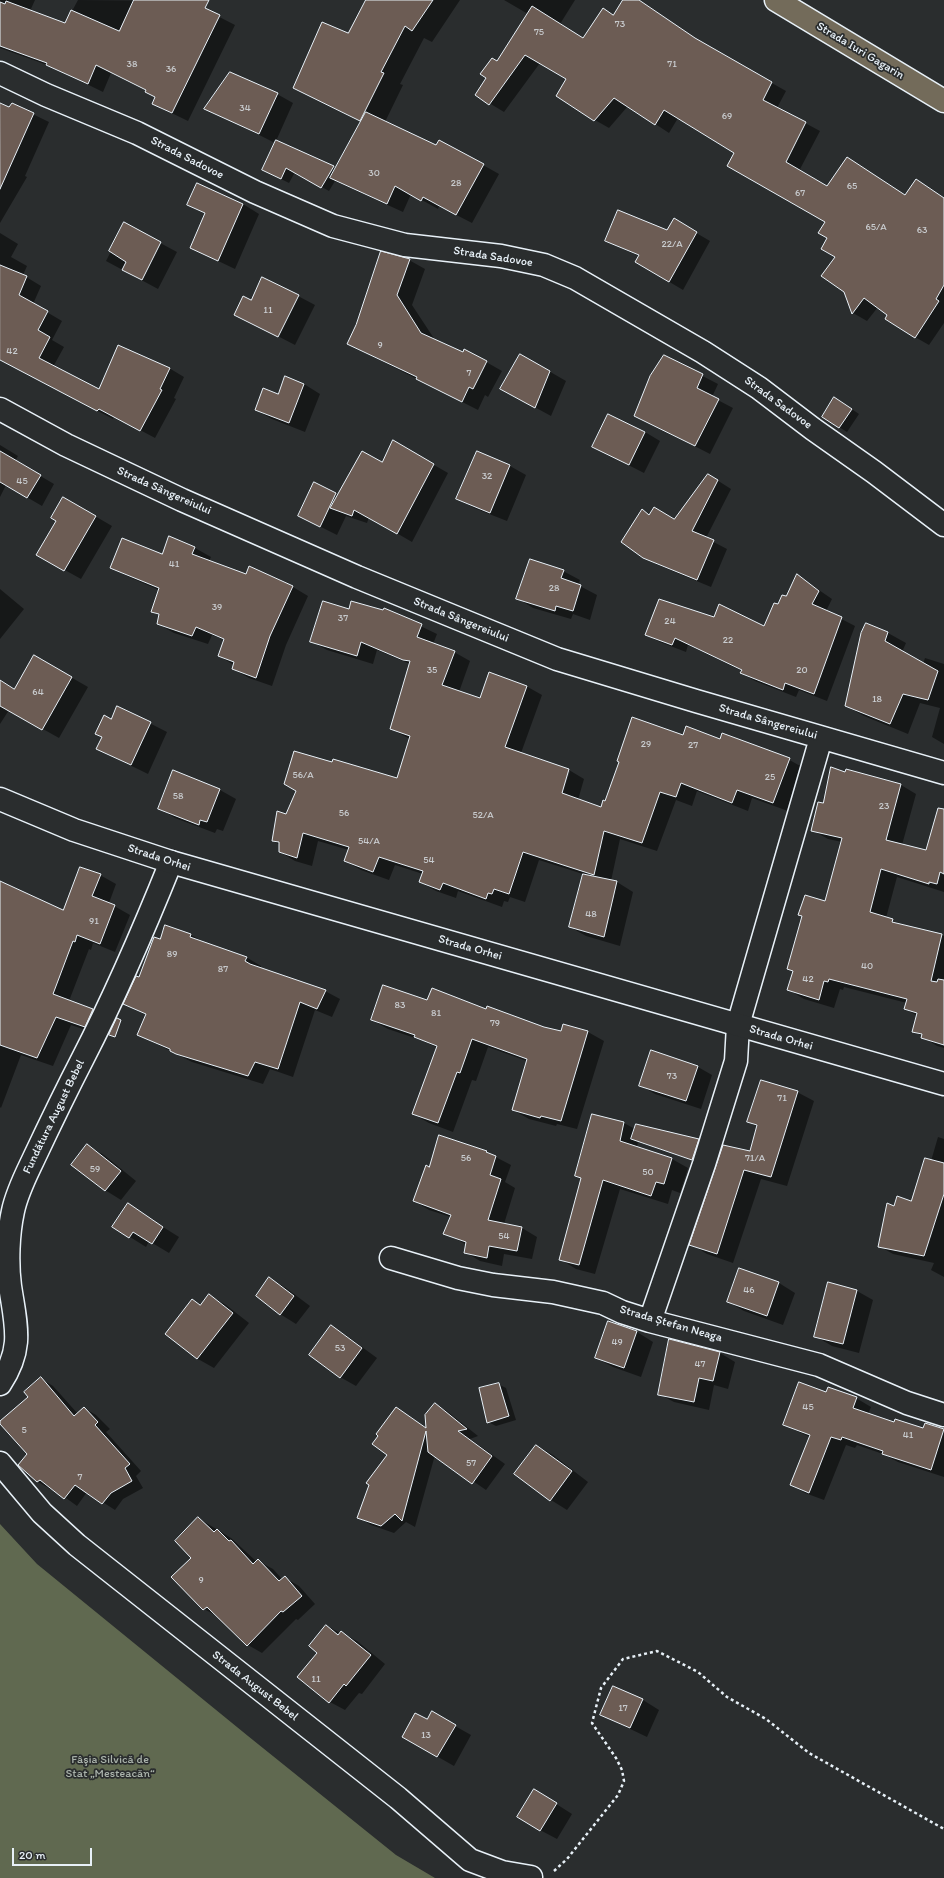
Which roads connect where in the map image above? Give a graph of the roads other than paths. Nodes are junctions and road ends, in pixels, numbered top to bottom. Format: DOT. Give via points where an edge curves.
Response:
graph roads {
  1 [pos="776,0"];
  2 [pos="0,73"];
  3 [pos="944,101"];
  4 [pos="0,409"];
  5 [pos="944,525"];
  6 [pos="821,738"];
  7 [pos="944,773"];
  8 [pos="0,800"];
  9 [pos="171,862"];
  10 [pos="738,1025"];
  11 [pos="944,1084"];
  12 [pos="391,1258"];
  13 [pos="650,1320"];
  14 [pos="0,1384"];
  15 [pos="944,1415"];
  16 [pos="0,1463"];
  17 [pos="531,1877"];
  1 -- 3 [label="main road, Strada Iuri Gagarin"];
  2 -- 5 [label="street, Strada Sadovoe" via="137,133 255,192 333,226 405,245 544,265 575,278 703,352 759,388"];
  4 -- 6 [label="street, Strada Sângereiului" via="66,445 182,500 549,656"];
  6 -- 7 [label="street, Strada Sângereiului"];
  6 -- 10 [label="street"];
  8 -- 9 [label="street, Strada Orhei" via="74,830"];
  9 -- 10 [label="street, Strada Orhei"];
  9 -- 14 [label="street, Fundătura August Bebel" via="112,1000 20,1187 13,1211 9,1249 10,1286 16,1311 17,1333 13,1361"];
  10 -- 11 [label="street, Strada Orhei"];
  10 -- 13 [label="street" via="736,1061 704,1164"];
  12 -- 13 [label="street, Strada Ștefan Neaga" via="458,1278 553,1292 603,1303 622,1312"];
  13 -- 15 [label="street, Strada Ștefan Neaga" via="818,1365 907,1403"];
  16 -- 17 [label="street, Strada August Bebel" via="42,1513 77,1545 398,1798 470,1860 502,1872"];
}
